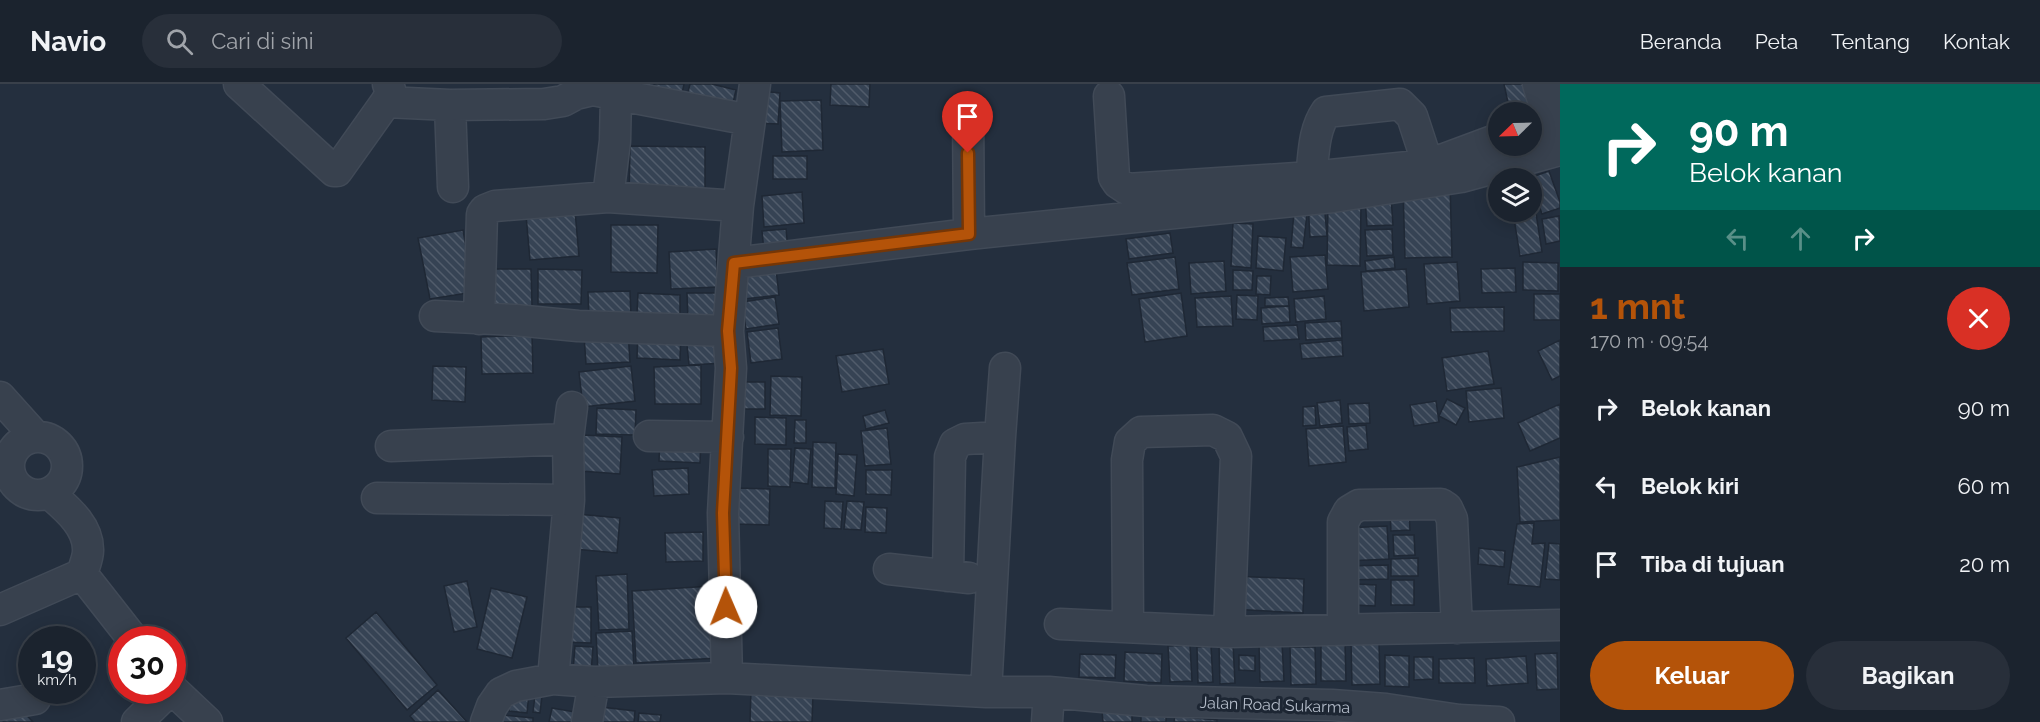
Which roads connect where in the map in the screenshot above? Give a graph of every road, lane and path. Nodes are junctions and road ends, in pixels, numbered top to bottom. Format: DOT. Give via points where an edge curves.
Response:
graph roads {
  1 [pos="239,84"];
  2 [pos="755,84"];
  3 [pos="1538,84"];
  4 [pos="387,93"];
  5 [pos="1560,93"];
  6 [pos="616,94"];
  7 [pos="1109,96"];
  8 [pos="450,105"];
  9 [pos="968,112"];
  10 [pos="750,120"];
  11 [pos="1560,121"];
  12 [pos="1542,126"];
  13 [pos="1488,143"];
  14 [pos="1560,150"];
  15 [pos="1428,165"];
  16 [pos="1311,177"];
  17 [pos="453,187"];
  18 [pos="608,197"];
  19 [pos="738,206"];
  20 [pos="969,234"];
  21 [pos="734,263"];
  22 [pos="435,316"];
  23 [pos="479,319"];
  24 [pos="728,331"];
  25 [pos="1005,368"];
  26 [pos="0,397"];
  27 [pos="572,407"];
  28 [pos="649,436"];
  29 [pos="36,437"];
  30 [pos="728,437"];
  31 [pos="1000,437"];
  32 [pos="568,439"];
  33 [pos="392,446"];
  34 [pos="5,475"];
  35 [pos="50,493"];
  36 [pos="376,498"];
  37 [pos="569,501"];
  38 [pos="888,569"];
  39 [pos="82,574"];
  40 [pos="948,576"];
  41 [pos="992,580"];
  42 [pos="0,610"];
  43 [pos="1060,624"];
  44 [pos="1560,625"];
  45 [pos="123,626"];
  46 [pos="1128,627"];
  47 [pos="1457,628"];
  48 [pos="1342,630"];
  49 [pos="1229,632"];
  50 [pos="727,678"];
  51 [pos="553,680"];
  52 [pos="594,682"];
  53 [pos="986,692"];
  54 [pos="1049,692"];
  55 [pos="18,702"];
  56 [pos="186,703"];
  57 [pos="156,704"];
  58 [pos="0,705"];
  59 [pos="1459,721"];
  60 [pos="137,722"];
  61 [pos="207,722"];
  62 [pos="486,722"];
  63 [pos="587,722"];
  64 [pos="1047,722"];
  65 [pos="1499,722"];
  1 -- 4 [label="street" via="334,171 338,171"];
  2 -- 10 [label="street"];
  3 -- 5 [label="street" via="1542,97"];
  4 -- 8 [label="street"];
  6 -- 8 [label="street" via="593,90 543,104"];
  6 -- 10 [label="street"];
  6 -- 18 [label="street"];
  7 -- 16 [label="street" via="1114,177 1127,189"];
  8 -- 17 [label="street"];
  9 -- 20 [label="street"];
  10 -- 19 [label="street"];
  11 -- 12 [label="street"];
  13 -- 15 [label="street"];
  14 -- 20 [label="street" via="1461,177 1333,197"];
  15 -- 16 [label="street"];
  15 -- 16 [label="street" via="1412,116 1400,104 1326,112 1316,133"];
  18 -- 19 [label="street"];
  18 -- 23 [label="street" via="485,210"];
  19 -- 21 [label="street"];
  20 -- 21 [label="street"];
  21 -- 24 [label="street"];
  22 -- 23 [label="street"];
  23 -- 24 [label="street"];
  24 -- 30 [label="street"];
  25 -- 31 [label="street"];
  26 -- 29 [label="street"];
  27 -- 32 [label="street"];
  28 -- 30 [label="street"];
  29 -- 34 [label="street" via="20,443 10,457"];
  29 -- 35 [label="street" via="57,444 67,465 65,477"];
  30 -- 50 [label="street" via="723,513"];
  31 -- 40 [label="street" via="965,439 952,450"];
  31 -- 41 [label="street"];
  32 -- 33 [label="street"];
  32 -- 37 [label="street"];
  34 -- 35 [label="street" via="18,488 33,495"];
  35 -- 39 [label="street" via="77,519 84,535 88,551"];
  36 -- 37 [label="street"];
  37 -- 51 [label="street"];
  38 -- 40 [label="street"];
  39 -- 42 [label="street"];
  39 -- 45 [label="street"];
  40 -- 41 [label="street"];
  41 -- 53 [label="street"];
  43 -- 46 [label="street"];
  44 -- 47 [label="street"];
  46 -- 49 [label="street"];
  46 -- 49 [label="street" via="1130,442 1141,432 1213,430 1227,437 1236,456"];
  47 -- 48 [label="street"];
  47 -- 48 [label="street" via="1452,519 1447,508 1441,504 1359,505 1348,511 1343,522"];
  48 -- 49 [label="street"];
  50 -- 52 [label="street, Jalan Road Sukarma"];
  50 -- 53 [label="street, Jalan Road Sukarma"];
  51 -- 52 [label="street, Jalan Road Sukarma"];
  51 -- 62 [label="street, Jalan Road Sukarma" via="516,686 501,693"];
  52 -- 63 [label="street"];
  53 -- 54 [label="street, Jalan Road Sukarma"];
  54 -- 59 [label="street, Jalan Road Sukarma" via="1146,701 1332,705"];
  54 -- 64 [label="street"];
  55 -- 58 [label="street"];
  56 -- 61 [label="street"];
  57 -- 60 [label="street"];
  59 -- 65 [label="street, Jalan Road Sukarma"];
}
